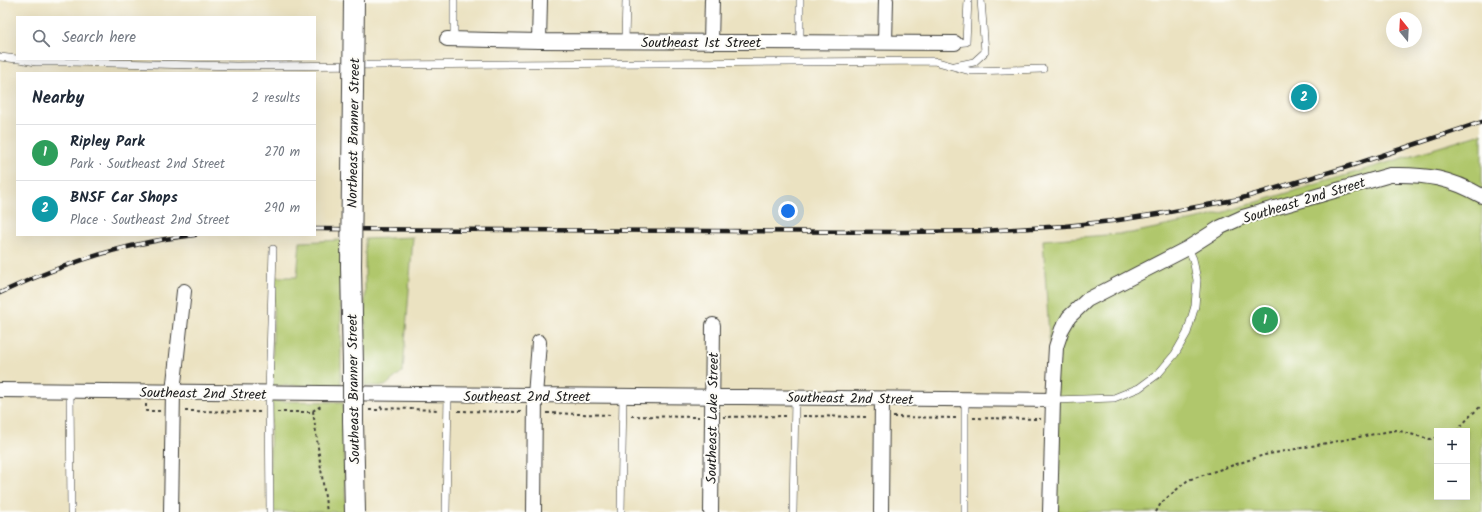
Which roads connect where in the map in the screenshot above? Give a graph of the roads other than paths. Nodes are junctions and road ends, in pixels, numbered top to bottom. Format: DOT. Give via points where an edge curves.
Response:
graph roads {
  1 [pos="354,0"];
  2 [pos="454,0"];
  3 [pos="540,0"];
  4 [pos="626,0"];
  5 [pos="712,0"];
  6 [pos="800,0"];
  7 [pos="886,0"];
  8 [pos="968,0"];
  9 [pos="981,0"];
  10 [pos="450,40"];
  11 [pos="539,41"];
  12 [pos="625,41"];
  13 [pos="711,42"];
  14 [pos="800,42"];
  15 [pos="885,42"];
  16 [pos="955,43"];
  17 [pos="0,57"];
  18 [pos="16,59"];
  19 [pos="24,60"];
  20 [pos="952,66"];
  21 [pos="1043,69"];
  22 [pos="1482,196"];
  23 [pos="1188,248"];
  24 [pos="273,249"];
  25 [pos="351,266"];
  26 [pos="184,291"];
  27 [pos="713,325"];
  28 [pos="539,342"];
  29 [pos="0,390"];
  30 [pos="70,391"];
  31 [pos="172,392"];
  32 [pos="270,394"];
  33 [pos="448,395"];
  34 [pos="535,396"];
  35 [pos="623,396"];
  36 [pos="712,397"];
  37 [pos="795,398"];
  38 [pos="882,399"];
  39 [pos="965,399"];
  40 [pos="1053,400"];
  41 [pos="71,512"];
  42 [pos="171,512"];
  43 [pos="270,512"];
  44 [pos="355,512"];
  45 [pos="446,512"];
  46 [pos="534,512"];
  47 [pos="621,512"];
  48 [pos="710,512"];
  49 [pos="793,512"];
  50 [pos="881,512"];
  51 [pos="965,512"];
  52 [pos="1050,512"];
  1 -- 25 [label="main road, Northeast Branner Street, bridge"];
  2 -- 10 [label="lane"];
  3 -- 11 [label="street"];
  4 -- 12 [label="lane"];
  5 -- 13 [label="street"];
  6 -- 14 [label="lane"];
  7 -- 15 [label="street"];
  8 -- 16 [label="lane" via="966,42"];
  9 -- 20 [label="lane" via="985,52 974,62"];
  10 -- 11 [label="street, Southeast 1st Street"];
  11 -- 12 [label="street, Southeast 1st Street"];
  12 -- 13 [label="street, Southeast 1st Street"];
  13 -- 14 [label="street, Southeast 1st Street"];
  14 -- 15 [label="street, Southeast 1st Street"];
  15 -- 16 [label="street, Southeast 1st Street"];
  17 -- 18 [label="lane"];
  19 -- 20 [label="lane" via="236,66 934,61"];
  20 -- 21 [label="lane" via="970,71"];
  22 -- 23 [label="street, Southeast 2nd Street" via="1447,180 1419,175 1390,175 1243,217 1221,227"];
  23 -- 40 [label="street, Southeast 2nd Street" via="1087,300 1069,317 1056,347"];
  23 -- 40 [label="lane" via="1198,280 1195,306 1187,332 1158,374 1139,388 1114,398"];
  24 -- 32 [label="lane"];
  25 -- 44 [label="main road, Southeast Branner Street, bridge" via="353,366 361,417"];
  26 -- 31 [label="street"];
  27 -- 36 [label="street, Southeast Lake Street"];
  28 -- 34 [label="street"];
  29 -- 30 [label="street, Southeast 2nd Street"];
  30 -- 31 [label="street, Southeast 2nd Street"];
  30 -- 41 [label="lane"];
  31 -- 32 [label="street, Southeast 2nd Street"];
  31 -- 42 [label="street"];
  32 -- 33 [label="street, Southeast 2nd Street"];
  32 -- 43 [label="lane"];
  33 -- 34 [label="street, Southeast 2nd Street"];
  33 -- 45 [label="lane"];
  34 -- 35 [label="street, Southeast 2nd Street"];
  34 -- 46 [label="street"];
  35 -- 36 [label="street, Southeast 2nd Street"];
  35 -- 47 [label="lane"];
  36 -- 37 [label="street, Southeast 2nd Street"];
  36 -- 48 [label="street, Southeast Lake Street"];
  37 -- 38 [label="street, Southeast 2nd Street"];
  37 -- 49 [label="lane"];
  38 -- 39 [label="street, Southeast 2nd Street"];
  38 -- 50 [label="street"];
  39 -- 40 [label="street, Southeast 2nd Street"];
  39 -- 51 [label="lane"];
  40 -- 52 [label="street, Southeast 2nd Street"];
}
